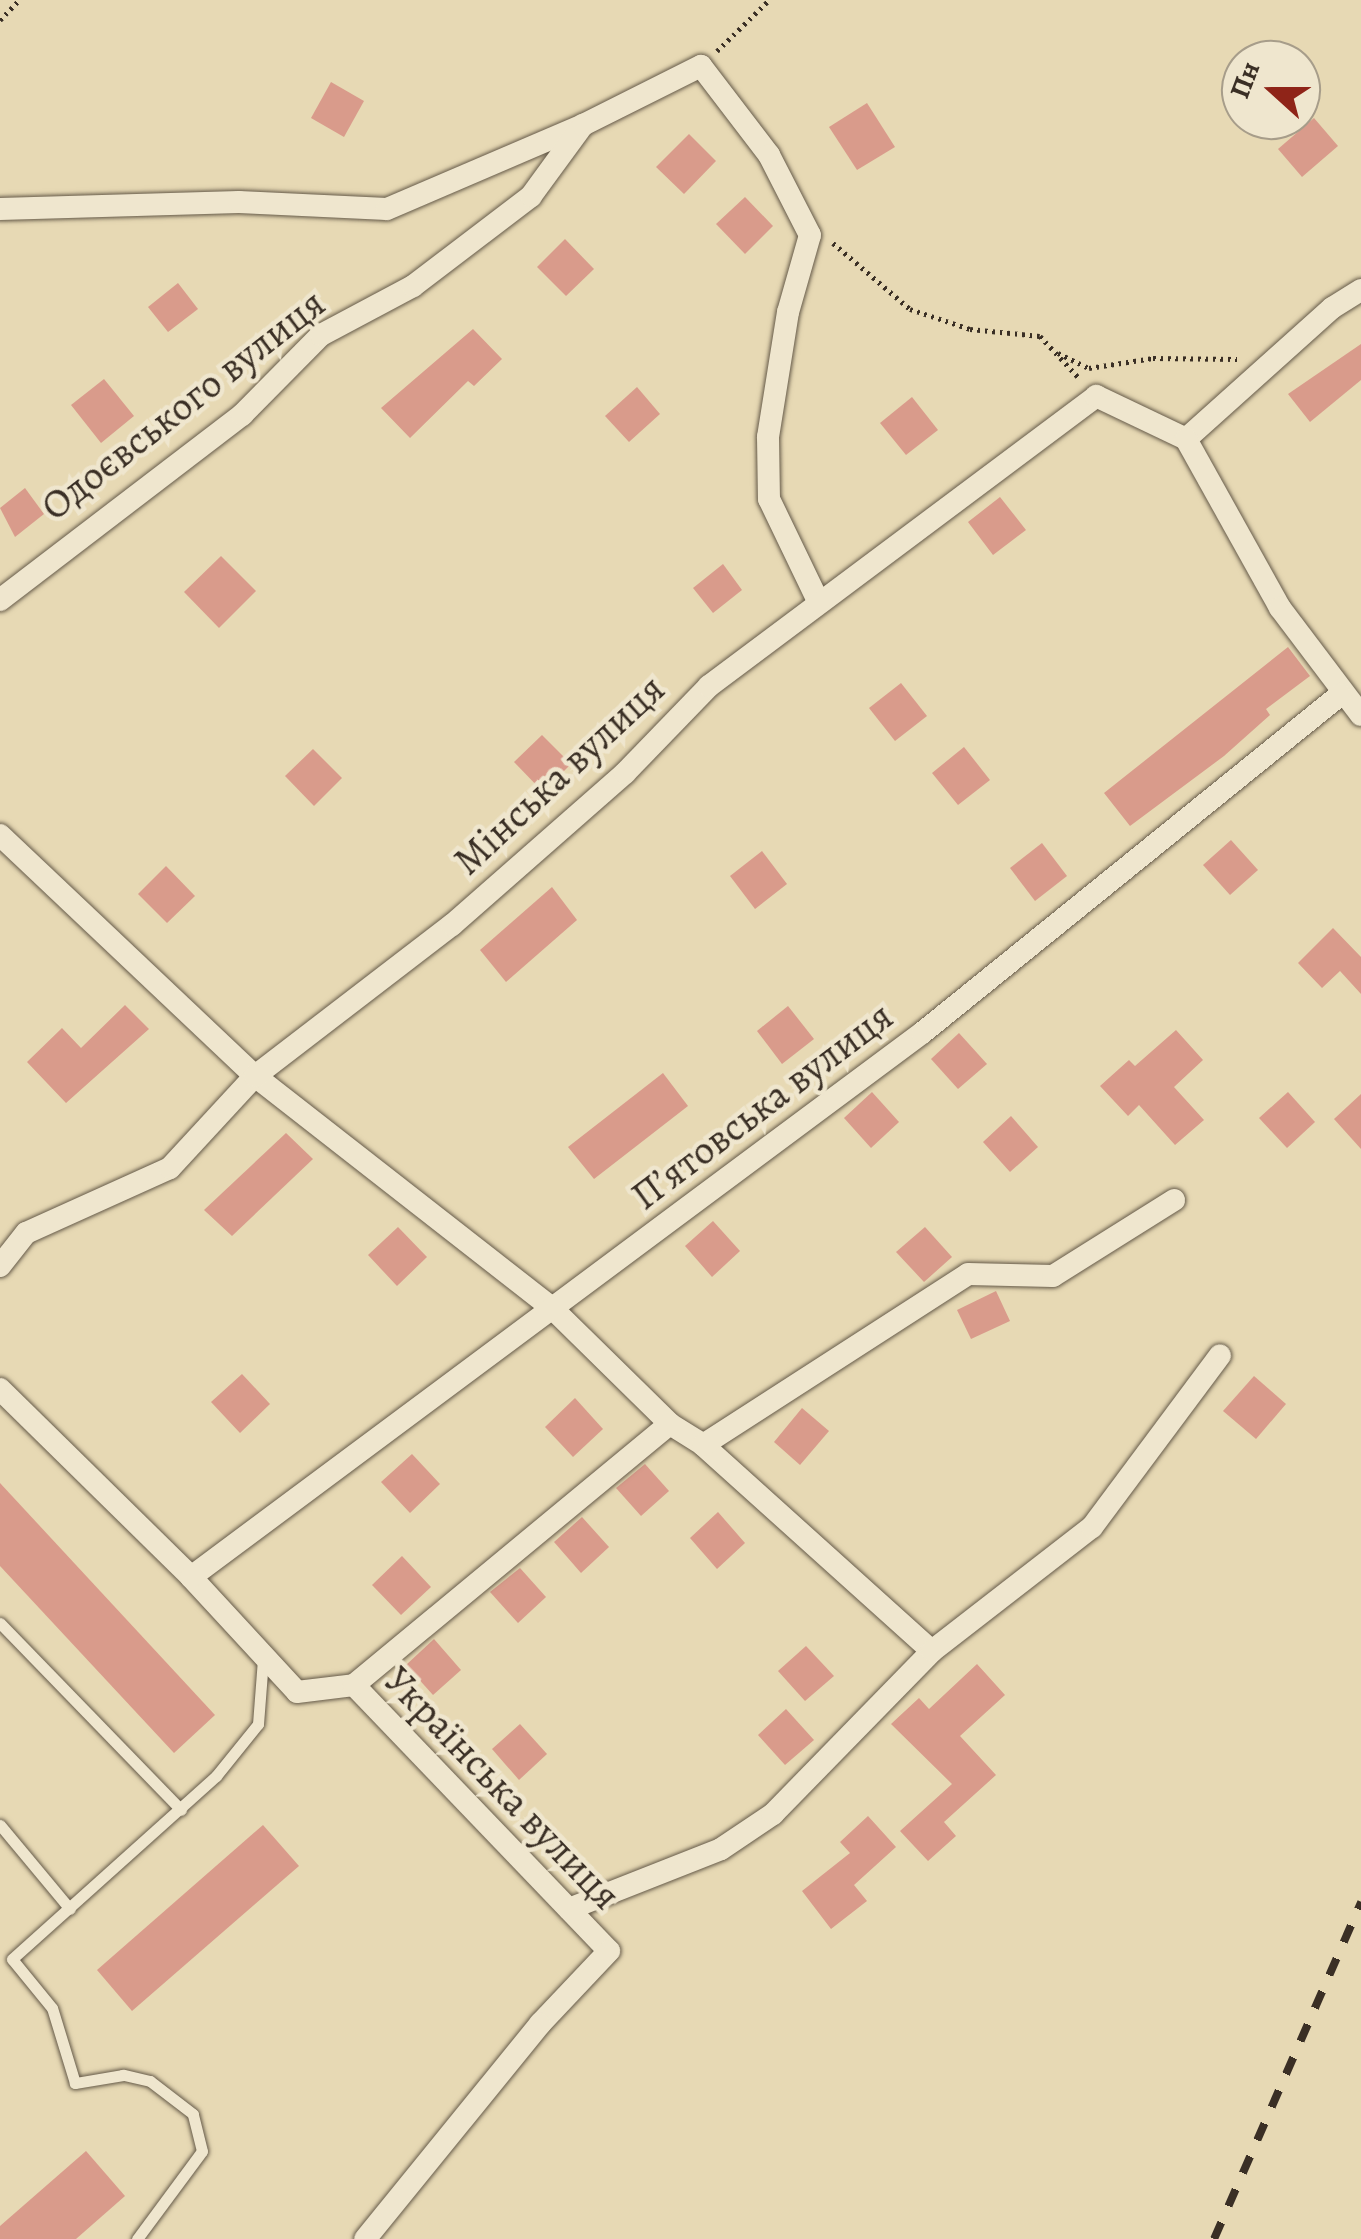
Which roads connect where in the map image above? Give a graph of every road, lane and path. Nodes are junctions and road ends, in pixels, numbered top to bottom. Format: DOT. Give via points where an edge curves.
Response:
graph roads {
  1 [pos="19,0"];
  2 [pos="768,0"];
  3 [pos="0,20"];
  4 [pos="702,66"];
  5 [pos="583,125"];
  6 [pos="0,209"];
  7 [pos="802,221"];
  8 [pos="1361,290"];
  9 [pos="1055,352"];
  10 [pos="1275,360"];
  11 [pos="1096,396"];
  12 [pos="1186,438"];
  13 [pos="0,600"];
  14 [pos="819,603"];
  15 [pos="1340,695"];
  16 [pos="1361,715"];
  17 [pos="0,835"];
  18 [pos="255,1076"];
  19 [pos="1174,1200"];
  20 [pos="0,1266"];
  21 [pos="552,1309"];
  22 [pos="1220,1355"];
  23 [pos="0,1388"];
  24 [pos="670,1424"];
  25 [pos="703,1445"];
  26 [pos="191,1576"];
  27 [pos="0,1623"];
  28 [pos="932,1651"];
  29 [pos="263,1655"];
  30 [pos="354,1685"];
  31 [pos="182,1810"];
  32 [pos="0,1825"];
  33 [pos="70,1909"];
  34 [pos="569,1910"];
  35 [pos="136,2239"];
  36 [pos="365,2239"];
  1 -- 3 [label="path"];
  2 -- 4 [label="path"];
  4 -- 5 [label="street, Одоєвського вулиця"];
  4 -- 7 [label="street" via="769,155"];
  5 -- 6 [label="street" via="387,209 239,202"];
  5 -- 13 [label="street, Одоєвського вулиця" via="531,196 413,286 321,335 242,415"];
  7 -- 9 [label="path" via="910,310 970,330 1040,336"];
  7 -- 14 [label="street" via="810,235 788,312 771,419 769,499"];
  8 -- 10 [label="street"];
  9 -- 10 [label="path" via="1090,368 1153,358"];
  9 -- 11 [label="path"];
  10 -- 12 [label="street"];
  11 -- 12 [label="street"];
  11 -- 14 [label="street, Мінська вулиця"];
  12 -- 15 [label="street" via="1280,608"];
  14 -- 18 [label="street, Мінська вулиця" via="710,686 626,773 452,925"];
  15 -- 16 [label="street"];
  15 -- 21 [label="street, П’ятовська вулиця" via="922,1033"];
  17 -- 18 [label="street"];
  18 -- 20 [label="street, Мінська вулиця" via="170,1168 26,1232"];
  18 -- 21 [label="street"];
  19 -- 25 [label="street" via="1053,1276 968,1274"];
  21 -- 24 [label="street"];
  21 -- 26 [label="street, П’ятовська вулиця"];
  22 -- 28 [label="street" via="1092,1527"];
  23 -- 26 [label="street, Українська вулиця"];
  24 -- 25 [label="street"];
  24 -- 30 [label="street"];
  25 -- 28 [label="street"];
  26 -- 29 [label="street, Українська вулиця"];
  27 -- 31 [label="lane"];
  28 -- 34 [label="street" via="773,1814 721,1850"];
  29 -- 30 [label="street, Українська вулиця" via="297,1692"];
  29 -- 31 [label="lane" via="258,1724"];
  30 -- 34 [label="street, Українська вулиця"];
  31 -- 33 [label="lane"];
  32 -- 33 [label="lane"];
  33 -- 35 [label="lane" via="12,1959 52,2008 74,2082 123,2075 150,2080 193,2114 202,2151"];
  34 -- 36 [label="street, Українська вулиця" via="609,1951 540,2024"];
}
